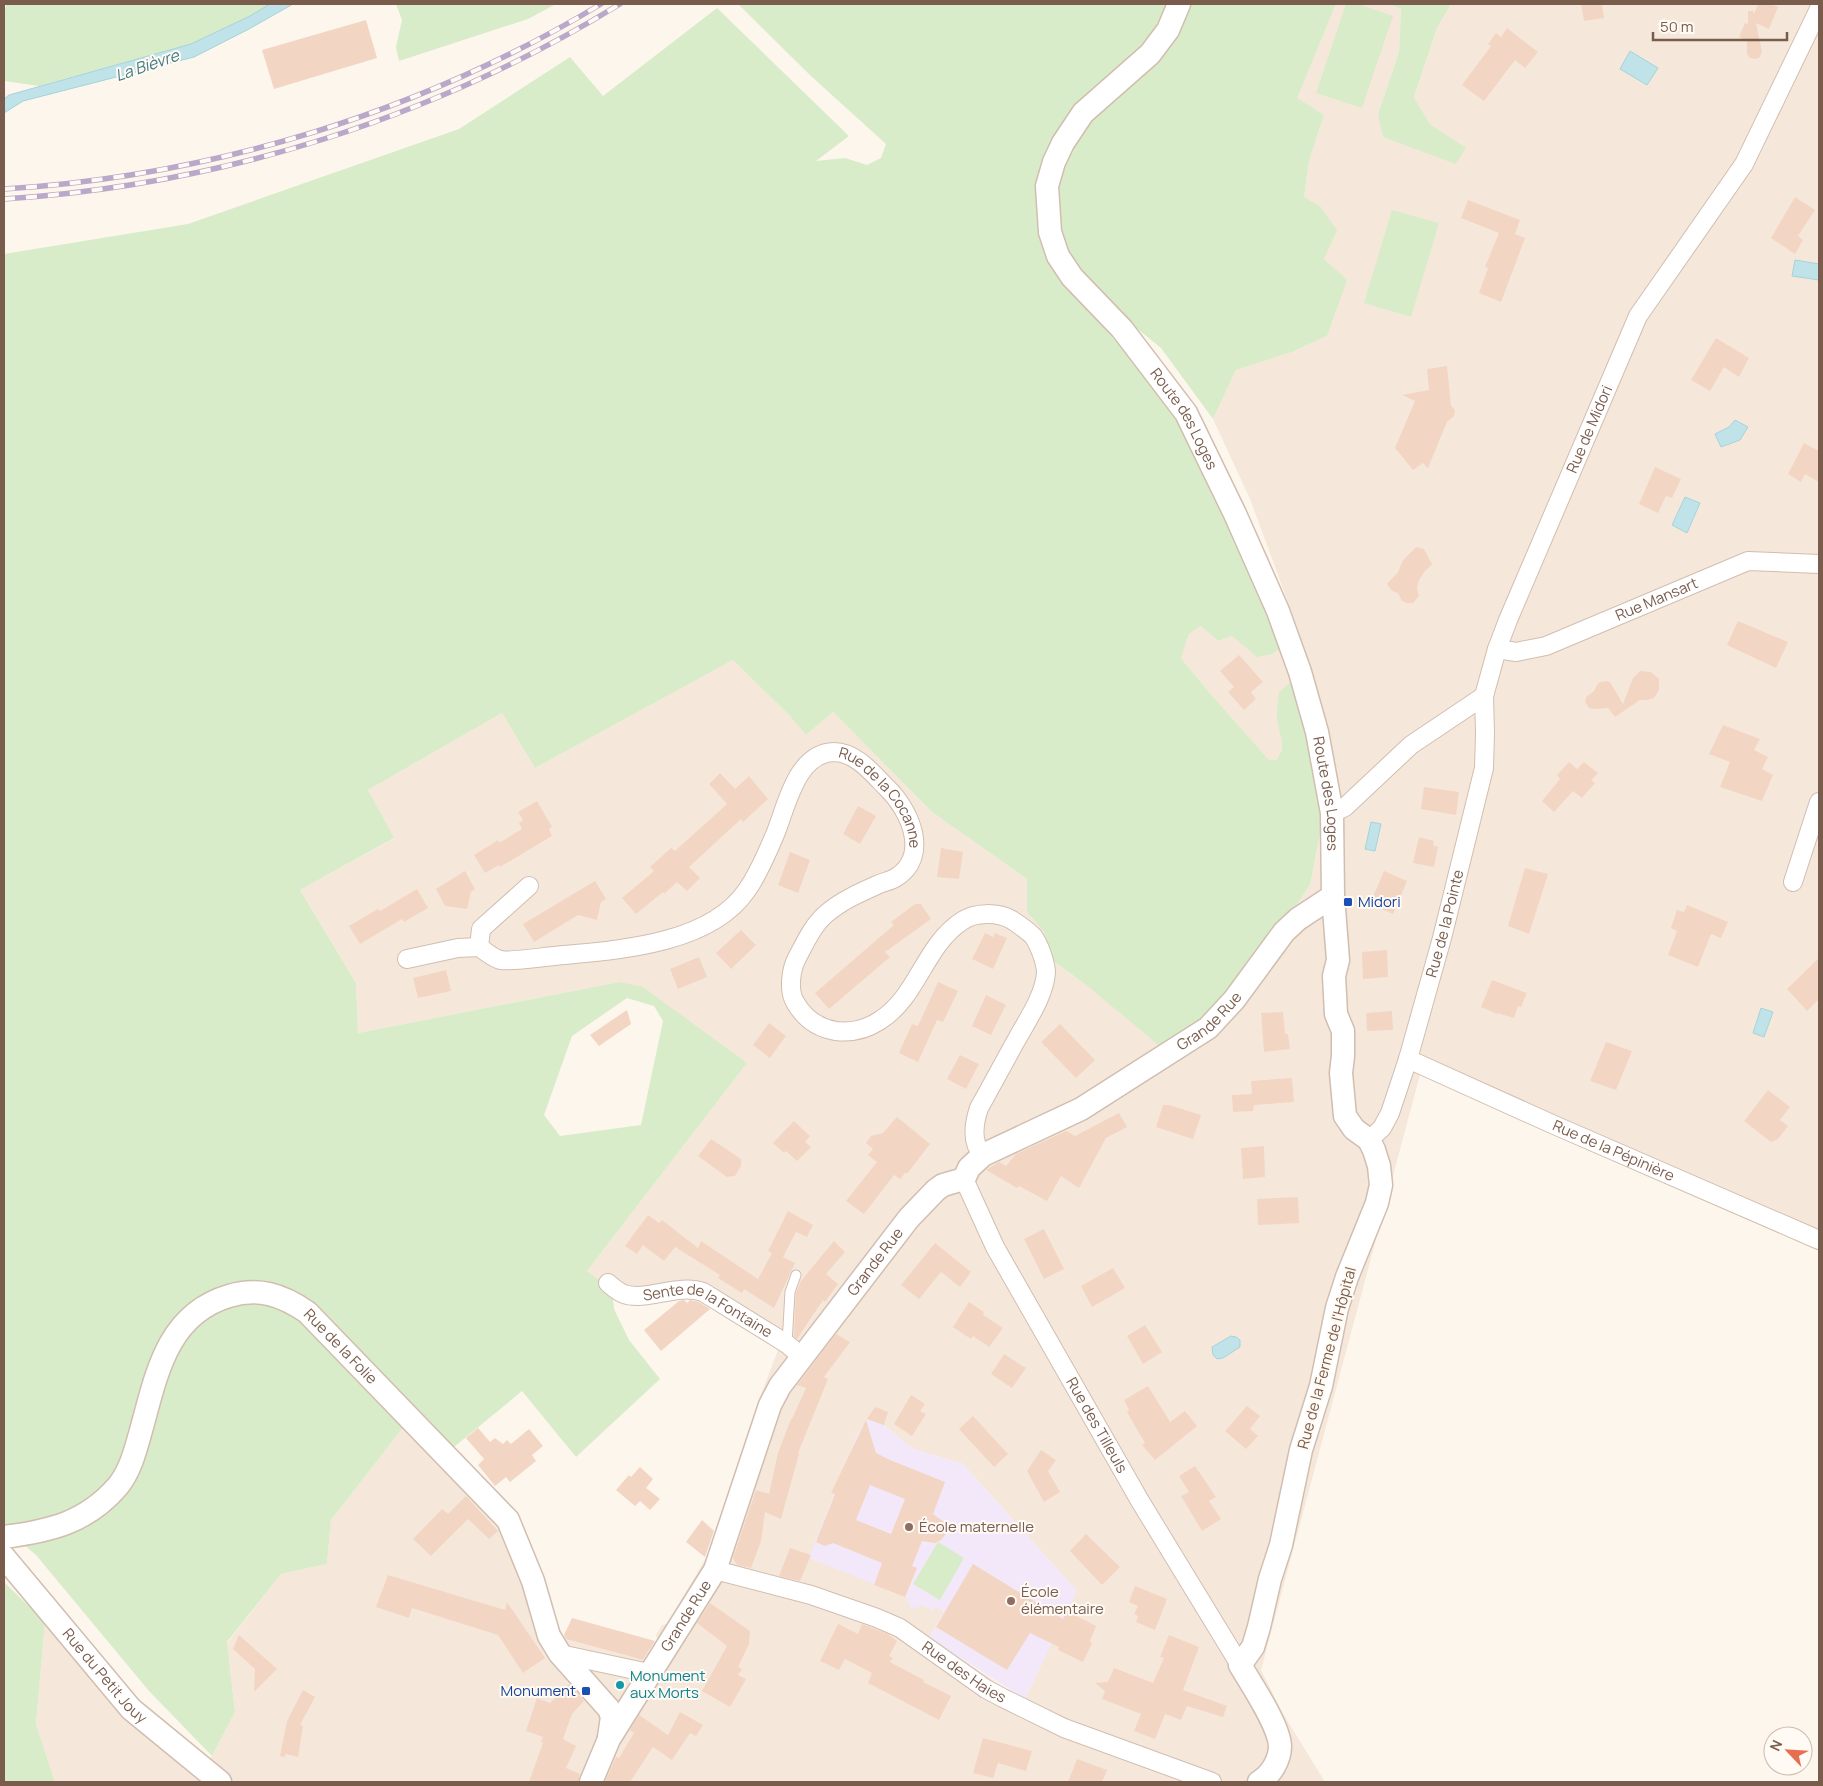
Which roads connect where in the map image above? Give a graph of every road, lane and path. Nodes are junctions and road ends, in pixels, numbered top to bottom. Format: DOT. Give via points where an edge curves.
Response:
graph roads {
  1 [pos="1179,4"];
  2 [pos="1819,9"];
  3 [pos="1819,564"];
  4 [pos="1497,649"];
  5 [pos="1484,696"];
  6 [pos="1819,802"];
  7 [pos="1332,813"];
  8 [pos="1793,882"];
  9 [pos="529,886"];
  10 [pos="1333,896"];
  11 [pos="479,947"];
  12 [pos="407,959"];
  13 [pos="1408,1059"];
  14 [pos="1369,1140"];
  15 [pos="983,1155"];
  16 [pos="964,1179"];
  17 [pos="1819,1240"];
  18 [pos="796,1275"];
  19 [pos="608,1283"];
  20 [pos="794,1350"];
  21 [pos="4,1537"];
  22 [pos="4,1557"];
  23 [pos="715,1570"];
  24 [pos="560,1654"];
  25 [pos="1240,1664"];
  26 [pos="648,1674"];
  27 [pos="609,1739"];
  28 [pos="220,1782"];
  29 [pos="591,1782"];
  30 [pos="1212,1782"];
  31 [pos="1259,1782"];
  1 -- 7 [label="street, Route des Loges" via="1168,30 1150,54 1083,113 1063,143 1047,186 1050,232 1058,256 1072,277 1122,329 1154,369 1186,413 1208,455 1278,611 1300,672 1317,732"];
  2 -- 4 [label="street, Rue de Midori" via="1744,164 1638,316"];
  3 -- 4 [label="street, Rue Mansart" via="1748,561 1546,646 1516,652"];
  4 -- 5 [label="street, Rue de Midori"];
  5 -- 7 [label="street" via="1411,745 1345,807"];
  5 -- 13 [label="street, Rue de la Pointe" via="1484,768"];
  6 -- 8 [label="street"];
  7 -- 10 [label="street, Route des Loges"];
  9 -- 11 [label="street" via="481,929"];
  10 -- 14 [label="street, Rue de la Ferme de l'Hôpital" via="1338,960 1334,976 1336,1014 1343,1031 1341,1074 1345,1116 1354,1129"];
  10 -- 15 [label="street, Grande Rue" via="1284,932 1234,1000 1208,1028 1082,1109"];
  11 -- 12 [label="street"];
  11 -- 15 [label="street, Rue de la Cocanne" via="501,960 620,950 703,927 723,914 746,892 805,766 819,756 833,752 846,754 859,761 905,810 915,836 912,859 898,876 844,900 823,916 793,965 792,997 810,1021 827,1030 861,1031 887,1017 900,1004 945,936 964,919 984,914 1002,917 1012,920 1033,937 1046,970 1035,1007 974,1122 974,1138"];
  13 -- 14 [label="street, Rue de la Pointe" via="1390,1113 1382,1128"];
  13 -- 17 [label="street, Rue de la Pépinière"];
  14 -- 25 [label="street, Rue de la Ferme de l'Hôpital" via="1379,1166 1381,1185 1378,1203 1337,1308 1321,1386 1301,1450 1282,1545 1253,1647"];
  15 -- 16 [label="street, Grande Rue" via="969,1168"];
  16 -- 20 [label="street, Grande Rue" via="936,1190"];
  16 -- 25 [label="street, Rue des Tilleuls" via="999,1256 1140,1501"];
  18 -- 20 [label="lane" via="790,1292"];
  19 -- 20 [label="street, Sente de la Fontaine" via="618,1292 630,1296 691,1288"];
  20 -- 23 [label="street, Grande Rue" via="770,1405"];
  21 -- 24 [label="street, Rue de la Folie" via="47,1531 72,1522 98,1505 118,1485 133,1460 159,1368 179,1329 196,1312 214,1301 236,1294 273,1294 307,1312 508,1520 534,1581 549,1636"];
  22 -- 28 [label="street, Rue du Petit Jouy" via="131,1709"];
  23 -- 26 [label="street, Grande Rue"];
  23 -- 30 [label="street, Rue des Haies" via="811,1595 877,1618 900,1628 986,1689 1064,1728"];
  24 -- 26 [label="street"];
  24 -- 27 [label="street, Rue de la Folie" via="610,1709"];
  25 -- 31 [label="street" via="1277,1733 1280,1747 1278,1760"];
  26 -- 27 [label="street, Grande Rue"];
  27 -- 29 [label="street, Grande Rue"];
}
